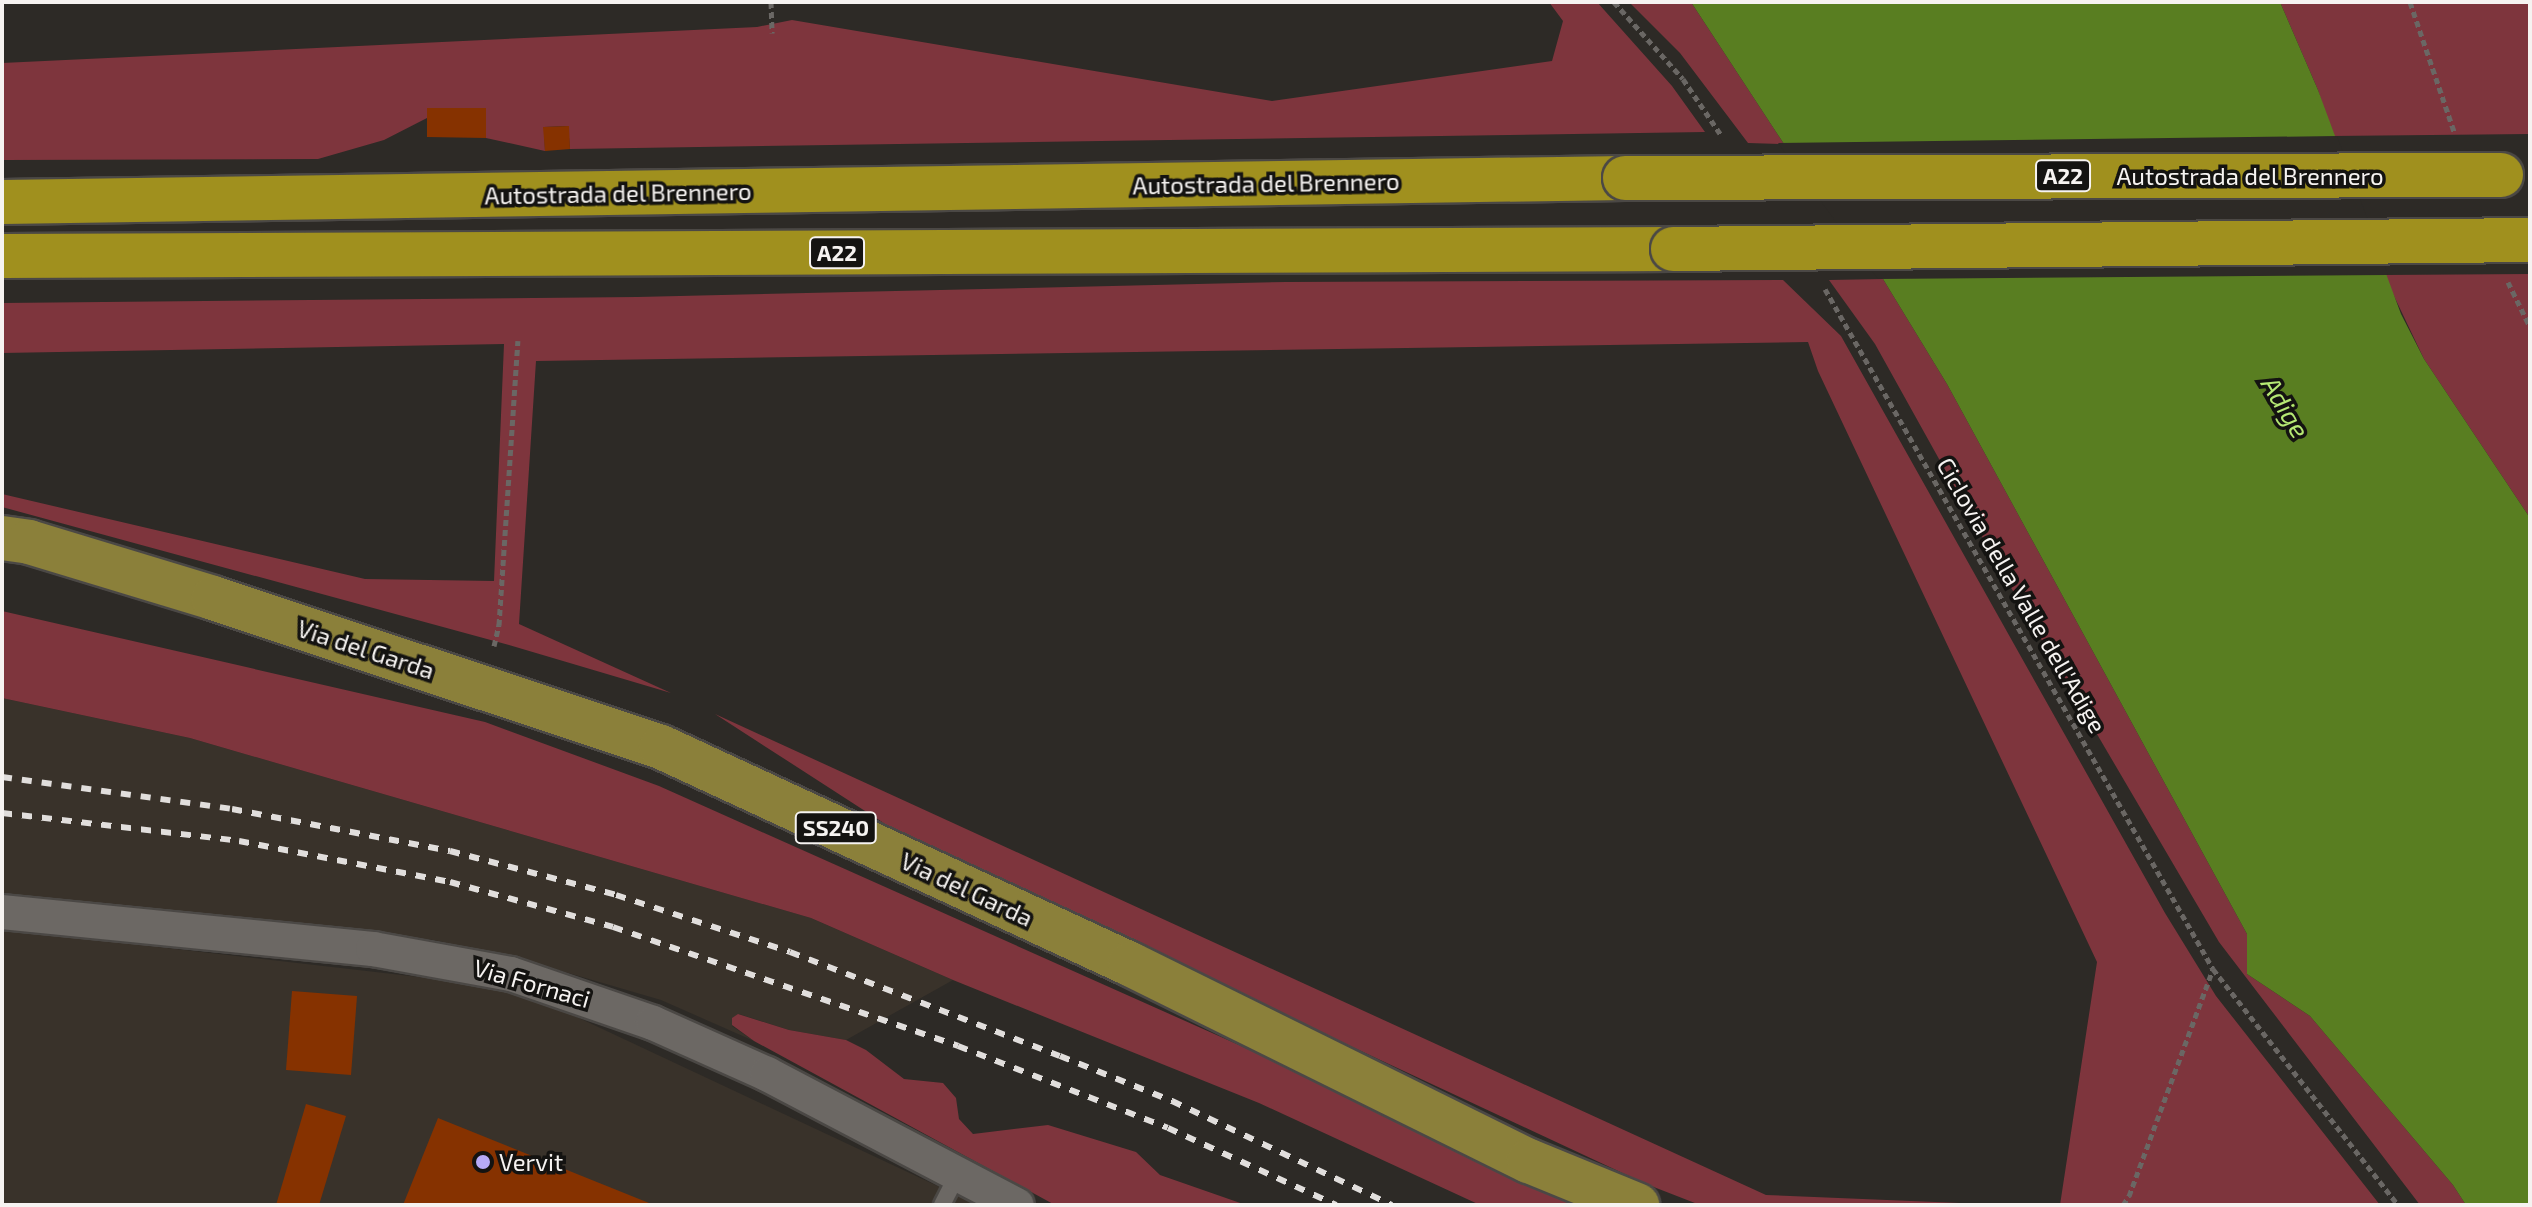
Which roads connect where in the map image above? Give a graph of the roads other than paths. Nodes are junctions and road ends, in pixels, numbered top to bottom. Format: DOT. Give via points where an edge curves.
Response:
graph roads {
  1 [pos="2516,175"];
  2 [pos="2,202"];
  3 [pos="2528,240"];
  4 [pos="2,256"];
  5 [pos="2,538"];
  6 [pos="2,912"];
  7 [pos="958,1174"];
  8 [pos="942,1205"];
  9 [pos="1017,1205"];
  10 [pos="1637,1205"];
  1 -- 2 [label="highway, Autostrada del Brennero / A22, bridge" via="1625,178"];
  3 -- 4 [label="highway, A22, bridge"];
  5 -- 10 [label="main road, Via del Garda / SS240" via="213,598 661,747 1130,964 1529,1161"];
  6 -- 7 [label="street, Via Fornaci" via="373,949 511,974 586,997 696,1042"];
  7 -- 8 [label="lane"];
  7 -- 9 [label="street, Via Fornaci"];
}
